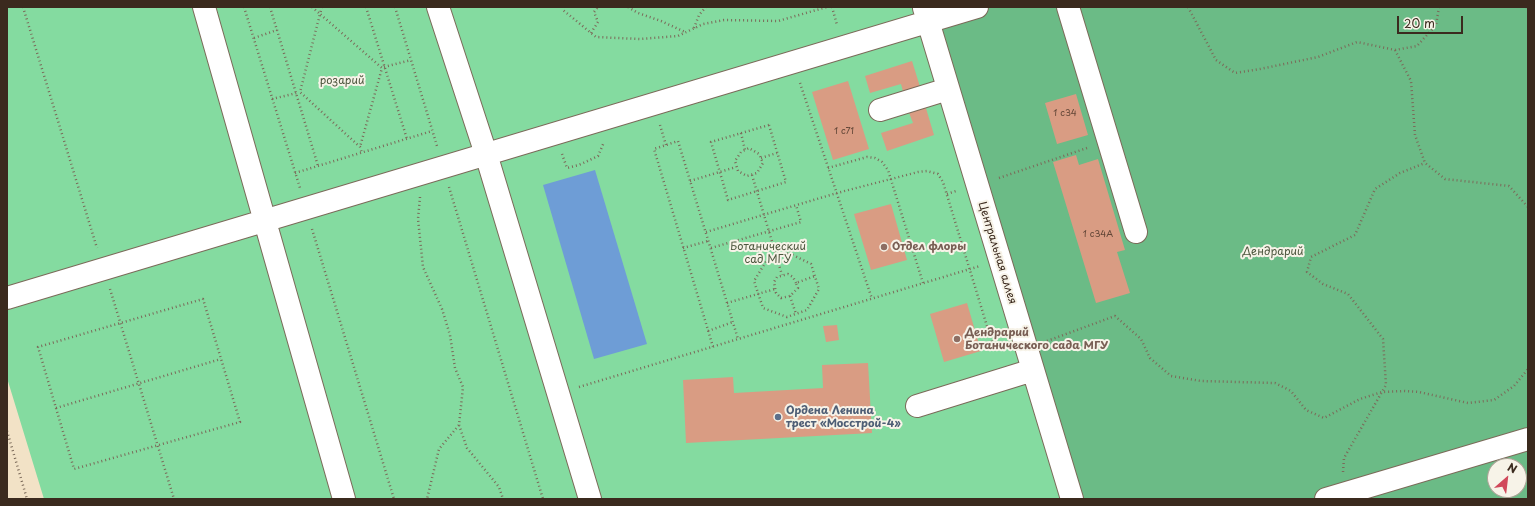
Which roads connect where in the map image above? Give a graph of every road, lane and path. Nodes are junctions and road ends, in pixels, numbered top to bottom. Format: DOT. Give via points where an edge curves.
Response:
graph roads {
  1 [pos="204,7"];
  2 [pos="244,7"];
  3 [pos="270,7"];
  4 [pos="312,7"];
  5 [pos="322,7"];
  6 [pos="366,7"];
  7 [pos="395,7"];
  8 [pos="438,7"];
  9 [pos="563,7"];
  10 [pos="598,7"];
  11 [pos="628,7"];
  12 [pos="706,7"];
  13 [pos="827,7"];
  14 [pos="977,7"];
  15 [pos="1068,7"];
  16 [pos="1188,7"];
  17 [pos="1439,7"];
  18 [pos="320,14"];
  19 [pos="926,14"];
  20 [pos="694,28"];
  21 [pos="277,30"];
  22 [pos="591,33"];
  23 [pos="686,33"];
  24 [pos="254,38"];
  25 [pos="1395,50"];
  26 [pos="411,60"];
  27 [pos="793,62"];
  28 [pos="383,67"];
  29 [pos="948,88"];
  30 [pos="298,92"];
  31 [pos="272,99"];
  32 [pos="880,110"];
  33 [pos="432,131"];
  34 [pos="741,133"];
  35 [pos="407,139"];
  36 [pos="1108,141"];
  37 [pos="360,147"];
  38 [pos="745,150"];
  39 [pos="362,153"];
  40 [pos="777,153"];
  41 [pos="486,154"];
  42 [pos="598,156"];
  43 [pos="761,158"];
  44 [pos="1425,163"];
  45 [pos="318,166"];
  46 [pos="443,167"];
  47 [pos="736,167"];
  48 [pos="567,168"];
  49 [pos="828,168"];
  50 [pos="720,172"];
  51 [pos="422,173"];
  52 [pos="295,174"];
  53 [pos="752,175"];
  54 [pos="891,179"];
  55 [pos="690,181"];
  56 [pos="977,185"];
  57 [pos="757,191"];
  58 [pos="837,193"];
  59 [pos="947,194"];
  60 [pos="796,205"];
  61 [pos="1528,207"];
  62 [pos="306,208"];
  63 [pos="764,215"];
  64 [pos="266,220"];
  65 [pos="706,232"];
  66 [pos="769,232"];
  67 [pos="1136,232"];
  68 [pos="708,241"];
  69 [pos="683,248"];
  70 [pos="711,248"];
  71 [pos="777,257"];
  72 [pos="1000,260"];
  73 [pos="970,270"];
  74 [pos="782,275"];
  75 [pos="815,276"];
  76 [pos="796,283"];
  77 [pos="923,283"];
  78 [pos="775,289"];
  79 [pos="759,294"];
  80 [pos="790,296"];
  81 [pos="7,298"];
  82 [pos="872,299"];
  83 [pos="727,303"];
  84 [pos="796,314"];
  85 [pos="733,322"];
  86 [pos="708,331"];
  87 [pos="738,339"];
  88 [pos="713,347"];
  89 [pos="994,349"];
  90 [pos="1026,349"];
  91 [pos="221,359"];
  92 [pos="1528,369"];
  93 [pos="1032,370"];
  94 [pos="1382,392"];
  95 [pos="559,393"];
  96 [pos="917,406"];
  97 [pos="56,408"];
  98 [pos="458,425"];
  99 [pos="7,431"];
  100 [pos="1528,439"];
  101 [pos="1334,497"];
  102 [pos="27,499"];
  103 [pos="344,499"];
  104 [pos="394,499"];
  105 [pos="427,499"];
  106 [pos="503,499"];
  107 [pos="543,499"];
  108 [pos="590,499"];
  109 [pos="1072,499"];
  1 -- 64 [label="lane"];
  2 -- 24 [label="path"];
  3 -- 21 [label="path"];
  4 -- 18 [label="path"];
  5 -- 18 [label="path"];
  6 -- 28 [label="path"];
  7 -- 26 [label="path"];
  8 -- 41 [label="lane"];
  9 -- 22 [label="path"];
  10 -- 22 [label="path" via="594,12 598,22"];
  11 -- 23 [label="path"];
  12 -- 20 [label="path" via="699,15"];
  13 -- 20 [label="path" via="778,22 724,20"];
  14 -- 19 [label="lane"];
  15 -- 36 [label="lane"];
  16 -- 25 [label="path" via="1216,60 1235,73 1260,70 1318,56 1357,42"];
  17 -- 25 [label="path" via="1436,26 1417,46"];
  18 -- 28 [label="path"];
  18 -- 30 [label="path"];
  19 -- 27 [label="lane"];
  19 -- 29 [label="lane, Центральная аллея"];
  20 -- 23 [label="path"];
  21 -- 24 [label="path"];
  21 -- 30 [label="path"];
  22 -- 23 [label="path" via="596,37 640,38 678,36"];
  24 -- 31 [label="path"];
  25 -- 44 [label="path" via="1411,81 1415,135"];
  26 -- 28 [label="path"];
  26 -- 33 [label="path"];
  27 -- 41 [label="lane"];
  27 -- 49 [label="path"];
  28 -- 35 [label="path"];
  28 -- 37 [label="path"];
  29 -- 32 [label="lane"];
  29 -- 56 [label="lane, Центральная аллея"];
  30 -- 31 [label="path"];
  30 -- 37 [label="path"];
  30 -- 45 [label="path"];
  31 -- 52 [label="path"];
  33 -- 35 [label="path"];
  33 -- 46 [label="path"];
  34 -- 38 [label="path"];
  34 -- 40 [label="path" via="769,125"];
  34 -- 50 [label="path" via="711,142"];
  35 -- 39 [label="path"];
  36 -- 56 [label="path"];
  36 -- 67 [label="lane"];
  37 -- 39 [label="path"];
  38 -- 43 [label="path" via="750,148"];
  38 -- 47 [label="path" via="735,161"];
  39 -- 45 [label="path"];
  40 -- 43 [label="path"];
  40 -- 57 [label="path" via="786,182"];
  41 -- 46 [label="lane"];
  41 -- 95 [label="lane"];
  42 -- 48 [label="path"];
  43 -- 53 [label="path" via="763,163 757,173"];
  44 -- 61 [label="path" via="1445,179 1509,186"];
  44 -- 94 [label="path" via="1400,173 1375,189 1355,235 1311,257 1307,272 1322,284 1348,294 1383,339 1386,385"];
  45 -- 52 [label="path"];
  46 -- 51 [label="lane"];
  46 -- 107 [label="path"];
  47 -- 50 [label="path"];
  47 -- 53 [label="path" via="748,176"];
  49 -- 54 [label="path" via="867,157 875,158 882,162"];
  49 -- 58 [label="path"];
  50 -- 55 [label="path"];
  50 -- 57 [label="path" via="728,200"];
  51 -- 62 [label="lane"];
  51 -- 98 [label="path" via="418,219 424,267 442,309 450,335 454,368 463,387"];
  52 -- 62 [label="path"];
  53 -- 57 [label="path"];
  54 -- 58 [label="path"];
  54 -- 59 [label="path" via="927,171 938,174"];
  54 -- 77 [label="path"];
  55 -- 65 [label="path"];
  55 -- 69 [label="path" via="678,141 654,149"];
  56 -- 59 [label="path"];
  56 -- 72 [label="lane, Центральная аллея"];
  57 -- 63 [label="path"];
  58 -- 60 [label="path"];
  58 -- 82 [label="path"];
  59 -- 73 [label="path"];
  60 -- 63 [label="path"];
  60 -- 66 [label="path" via="801,222"];
  62 -- 64 [label="lane"];
  62 -- 104 [label="path"];
  63 -- 65 [label="path"];
  63 -- 66 [label="path"];
  64 -- 81 [label="lane"];
  64 -- 103 [label="lane"];
  65 -- 68 [label="path"];
  66 -- 70 [label="path"];
  66 -- 71 [label="path"];
  68 -- 69 [label="path"];
  68 -- 70 [label="path"];
  69 -- 86 [label="path"];
  70 -- 83 [label="path"];
  71 -- 74 [label="path"];
  71 -- 75 [label="path" via="789,253 811,264"];
  71 -- 79 [label="path" via="767,260 754,281"];
  72 -- 73 [label="path"];
  72 -- 90 [label="lane, Центральная аллея"];
  73 -- 77 [label="path"];
  73 -- 89 [label="path"];
  74 -- 76 [label="path" via="788,274"];
  74 -- 78 [label="path" via="774,282"];
  75 -- 76 [label="path"];
  75 -- 84 [label="path" via="819,289 807,310"];
  76 -- 80 [label="path" via="798,288"];
  77 -- 82 [label="path"];
  78 -- 79 [label="path"];
  78 -- 80 [label="path" via="781,298"];
  79 -- 83 [label="path"];
  79 -- 84 [label="path" via="763,308 787,317"];
  80 -- 84 [label="path"];
  82 -- 87 [label="path"];
  83 -- 85 [label="path"];
  85 -- 86 [label="path"];
  85 -- 87 [label="path"];
  86 -- 88 [label="path"];
  87 -- 88 [label="path"];
  88 -- 95 [label="path"];
  90 -- 93 [label="lane, Центральная аллея"];
  90 -- 94 [label="path" via="1115,316 1141,339 1150,358 1171,376 1201,381 1274,383 1291,391 1306,410 1324,418 1360,399"];
  91 -- 97 [label="path"];
  91 -- 97 [label="path" via="204,299 38,347"];
  91 -- 97 [label="path" via="240,422 74,469"];
  92 -- 94 [label="path" via="1514,386 1494,400 1468,403 1419,392"];
  93 -- 96 [label="lane"];
  93 -- 109 [label="lane, Центральная аллея"];
  94 -- 101 [label="path" via="1344,458"];
  95 -- 108 [label="lane"];
  98 -- 105 [label="path" via="439,449"];
  98 -- 106 [label="path" via="467,448 499,487"];
  99 -- 102 [label="path"];
  100 -- 101 [label="lane"];
}
